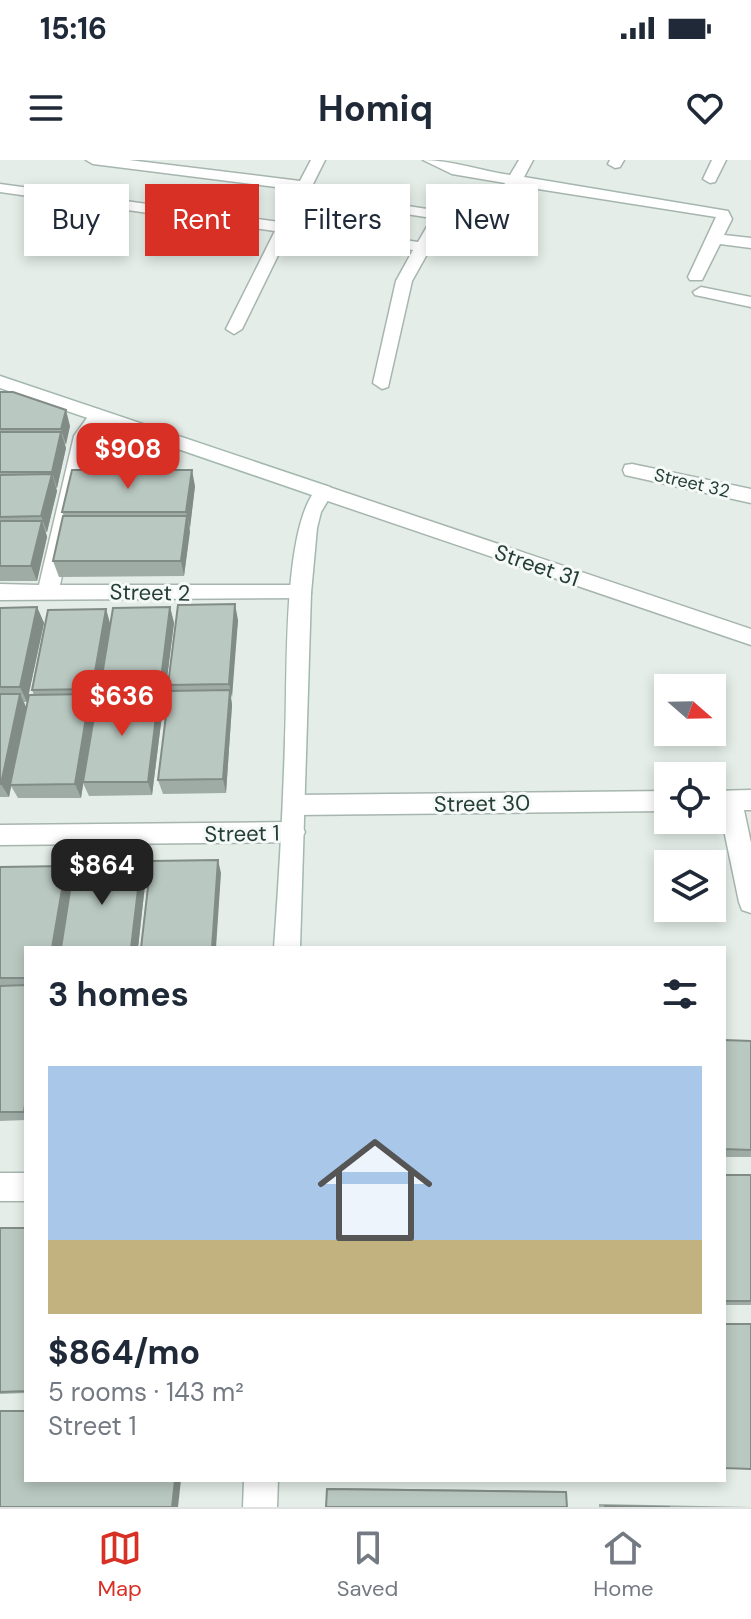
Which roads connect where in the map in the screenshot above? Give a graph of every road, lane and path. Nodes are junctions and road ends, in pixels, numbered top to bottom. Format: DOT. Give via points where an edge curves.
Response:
graph roads {
  1 [pos="93,160"];
  2 [pos="318,160"];
  3 [pos="430,160"];
  4 [pos="526,160"];
  5 [pos="719,160"];
  6 [pos="515,179"];
  7 [pos="710,179"];
  8 [pos="306,184"];
  9 [pos="512,184"];
  10 [pos="275,186"];
  11 [pos="0,188"];
  12 [pos="410,207"];
  13 [pos="275,224"];
  14 [pos="714,239"];
  15 [pos="751,243"];
  16 [pos="275,245"];
  17 [pos="410,245"];
  18 [pos="423,247"];
  19 [pos="751,302"];
  20 [pos="234,329"];
  21 [pos="0,382"];
  22 [pos="382,383"];
  23 [pos="98,415"];
  24 [pos="632,470"];
  25 [pos="323,492"];
  26 [pos="751,496"];
  27 [pos="48,591"];
  28 [pos="0,592"];
  29 [pos="301,593"];
  30 [pos="751,637"];
  31 [pos="731,800"];
  32 [pos="654,801"];
  33 [pos="295,805"];
  34 [pos="293,832"];
  35 [pos="0,835"];
  36 [pos="751,902"];
  37 [pos="287,946"];
  38 [pos="0,1187"];
  39 [pos="24,1187"];
  40 [pos="261,1482"];
  41 [pos="260,1507"];
  1 -- 10 [label="street"];
  2 -- 8 [label="street"];
  3 -- 6 [label="street" via="457,171"];
  4 -- 6 [label="street"];
  5 -- 7 [label="street"];
  6 -- 9 [label="street"];
  6 -- 14 [label="street" via="715,211 724,219"];
  11 -- 13 [label="street"];
  12 -- 18 [label="street" via="441,215"];
  14 -- 15 [label="street"];
  14 -- 19 [label="street" via="699,284"];
  16 -- 20 [label="street"];
  17 -- 18 [label="street"];
  18 -- 22 [label="street" via="404,281"];
  21 -- 23 [label="street, Street 31"];
  23 -- 25 [label="street, Street 31"];
  23 -- 27 [label="street" via="83,436"];
  24 -- 26 [label="street, Street 32"];
  25 -- 29 [label="street" via="307,528"];
  25 -- 30 [label="street, Street 31"];
  27 -- 28 [label="street, Street 2"];
  27 -- 29 [label="street, Street 2"];
  29 -- 33 [label="street"];
  31 -- 36 [label="street"];
  32 -- 33 [label="street, Street 30"];
  33 -- 34 [label="street"];
  34 -- 35 [label="street, Street 1"];
  34 -- 37 [label="street"];
  38 -- 39 [label="street"];
  40 -- 41 [label="street"];
}
